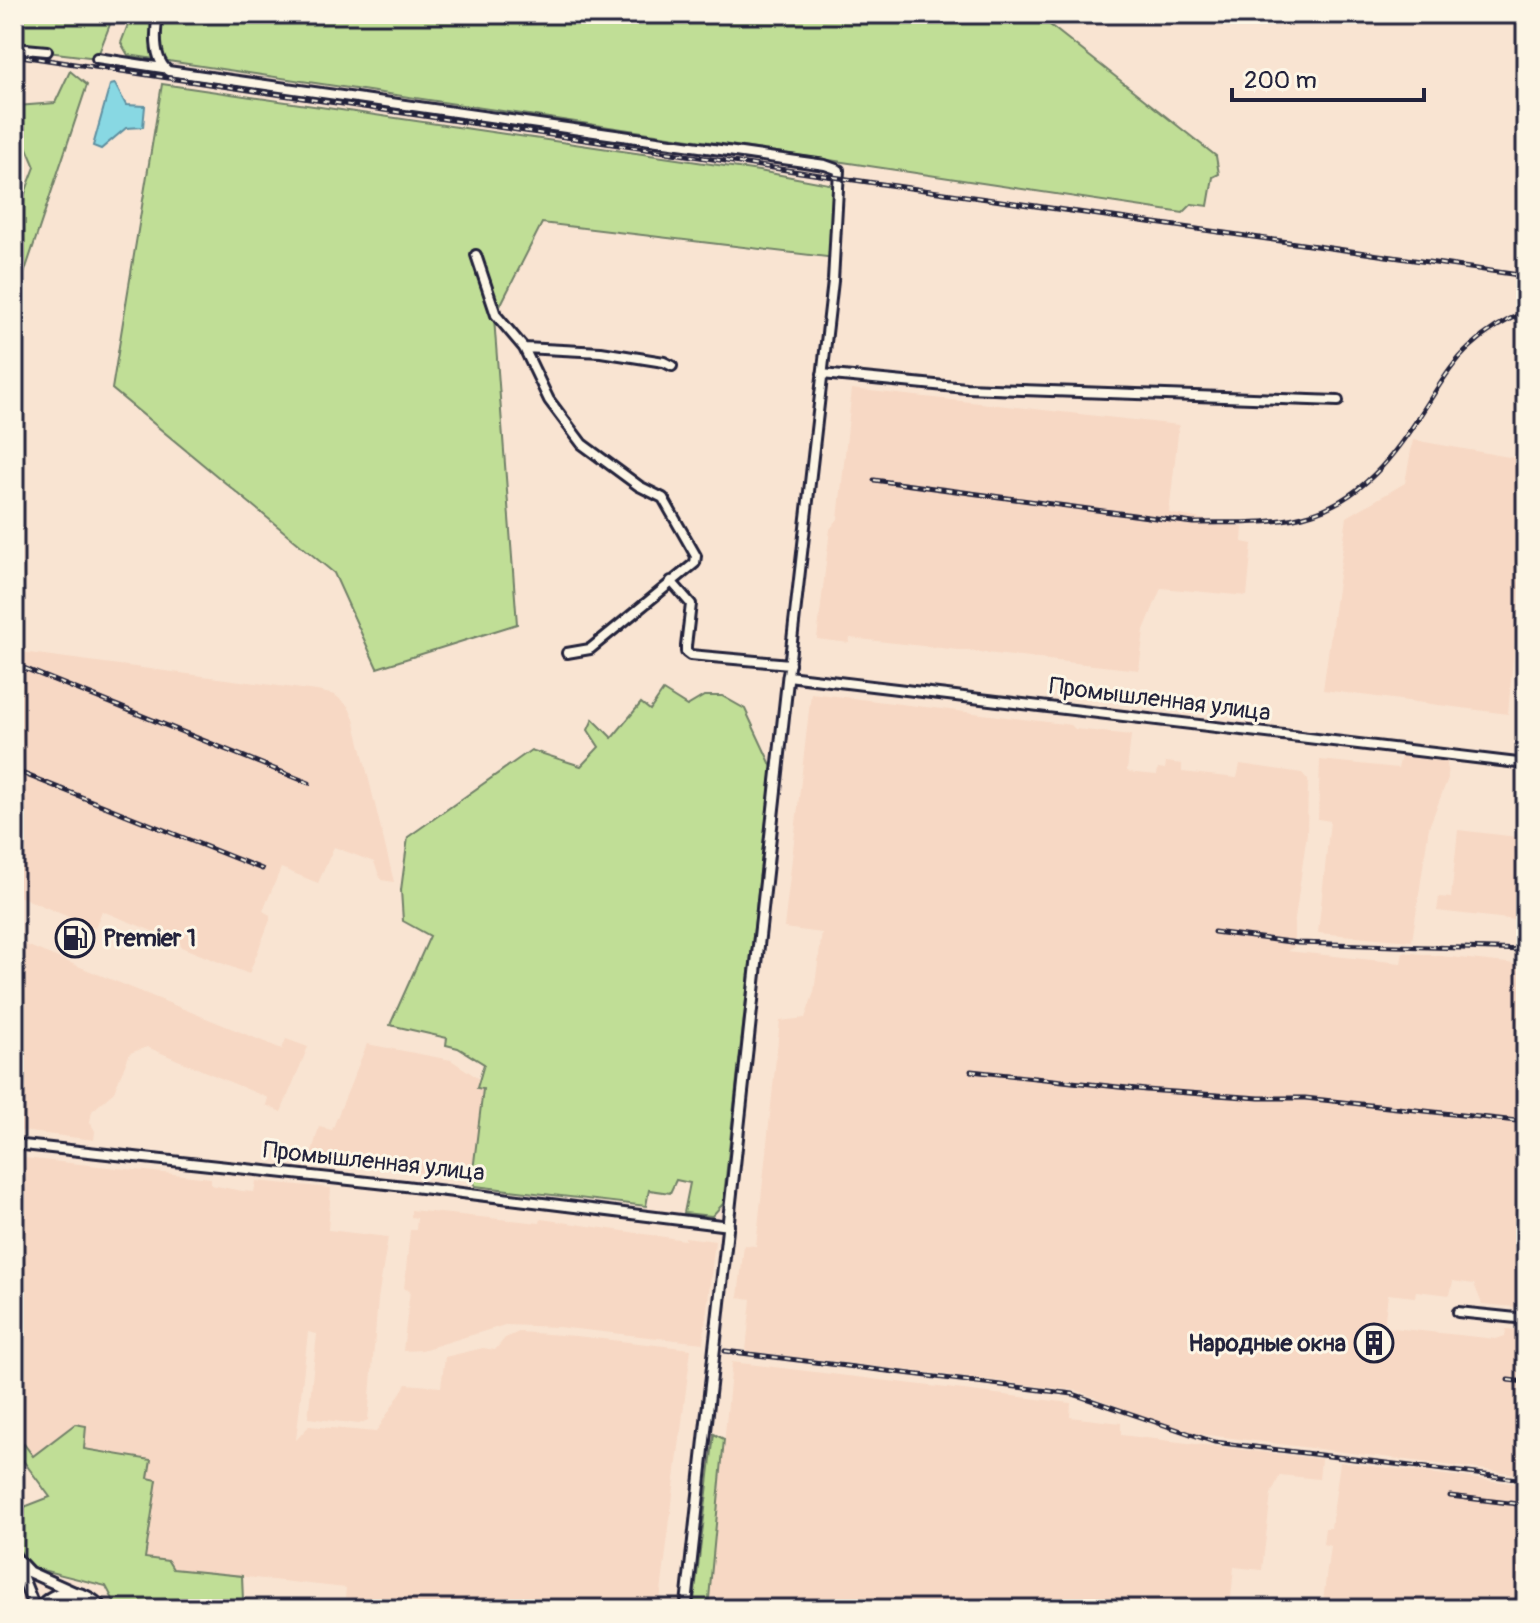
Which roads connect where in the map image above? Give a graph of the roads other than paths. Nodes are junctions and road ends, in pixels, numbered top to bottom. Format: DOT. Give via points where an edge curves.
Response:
graph roads {
  1 [pos="158,14"];
  2 [pos="14,48"];
  3 [pos="47,51"];
  4 [pos="97,58"];
  5 [pos="163,68"];
  6 [pos="476,255"];
  7 [pos="524,348"];
  8 [pos="672,366"];
  9 [pos="822,374"];
  10 [pos="1338,401"];
  11 [pos="671,581"];
  12 [pos="567,653"];
  13 [pos="790,664"];
  14 [pos="788,676"];
  15 [pos="1526,764"];
  16 [pos="14,1144"];
  17 [pos="729,1226"];
  18 [pos="1458,1312"];
  19 [pos="1526,1319"];
  20 [pos="14,1556"];
  21 [pos="79,1594"];
  22 [pos="37,1609"];
  23 [pos="101,1609"];
  24 [pos="686,1609"];
  1 -- 5 [label="street" via="156,42"];
  2 -- 3 [label="street"];
  4 -- 5 [label="street"];
  5 -- 9 [label="street" via="839,170"];
  6 -- 7 [label="street" via="496,315"];
  7 -- 8 [label="street" via="601,352"];
  7 -- 11 [label="street" via="549,400 582,444 663,498 696,559"];
  9 -- 10 [label="street" via="966,388"];
  9 -- 13 [label="street"];
  11 -- 12 [label="street" via="590,649"];
  11 -- 13 [label="street" via="691,604 686,646 690,655"];
  13 -- 14 [label="street"];
  14 -- 15 [label="street, Промышленная улица"];
  14 -- 17 [label="street"];
  16 -- 17 [label="street, Промышленная улица"];
  17 -- 24 [label="street"];
  18 -- 19 [label="street"];
  20 -- 21 [label="street" via="29,1572"];
  20 -- 22 [label="street"];
  21 -- 22 [label="main road" via="58,1595"];
  21 -- 23 [label="main road"];
}
